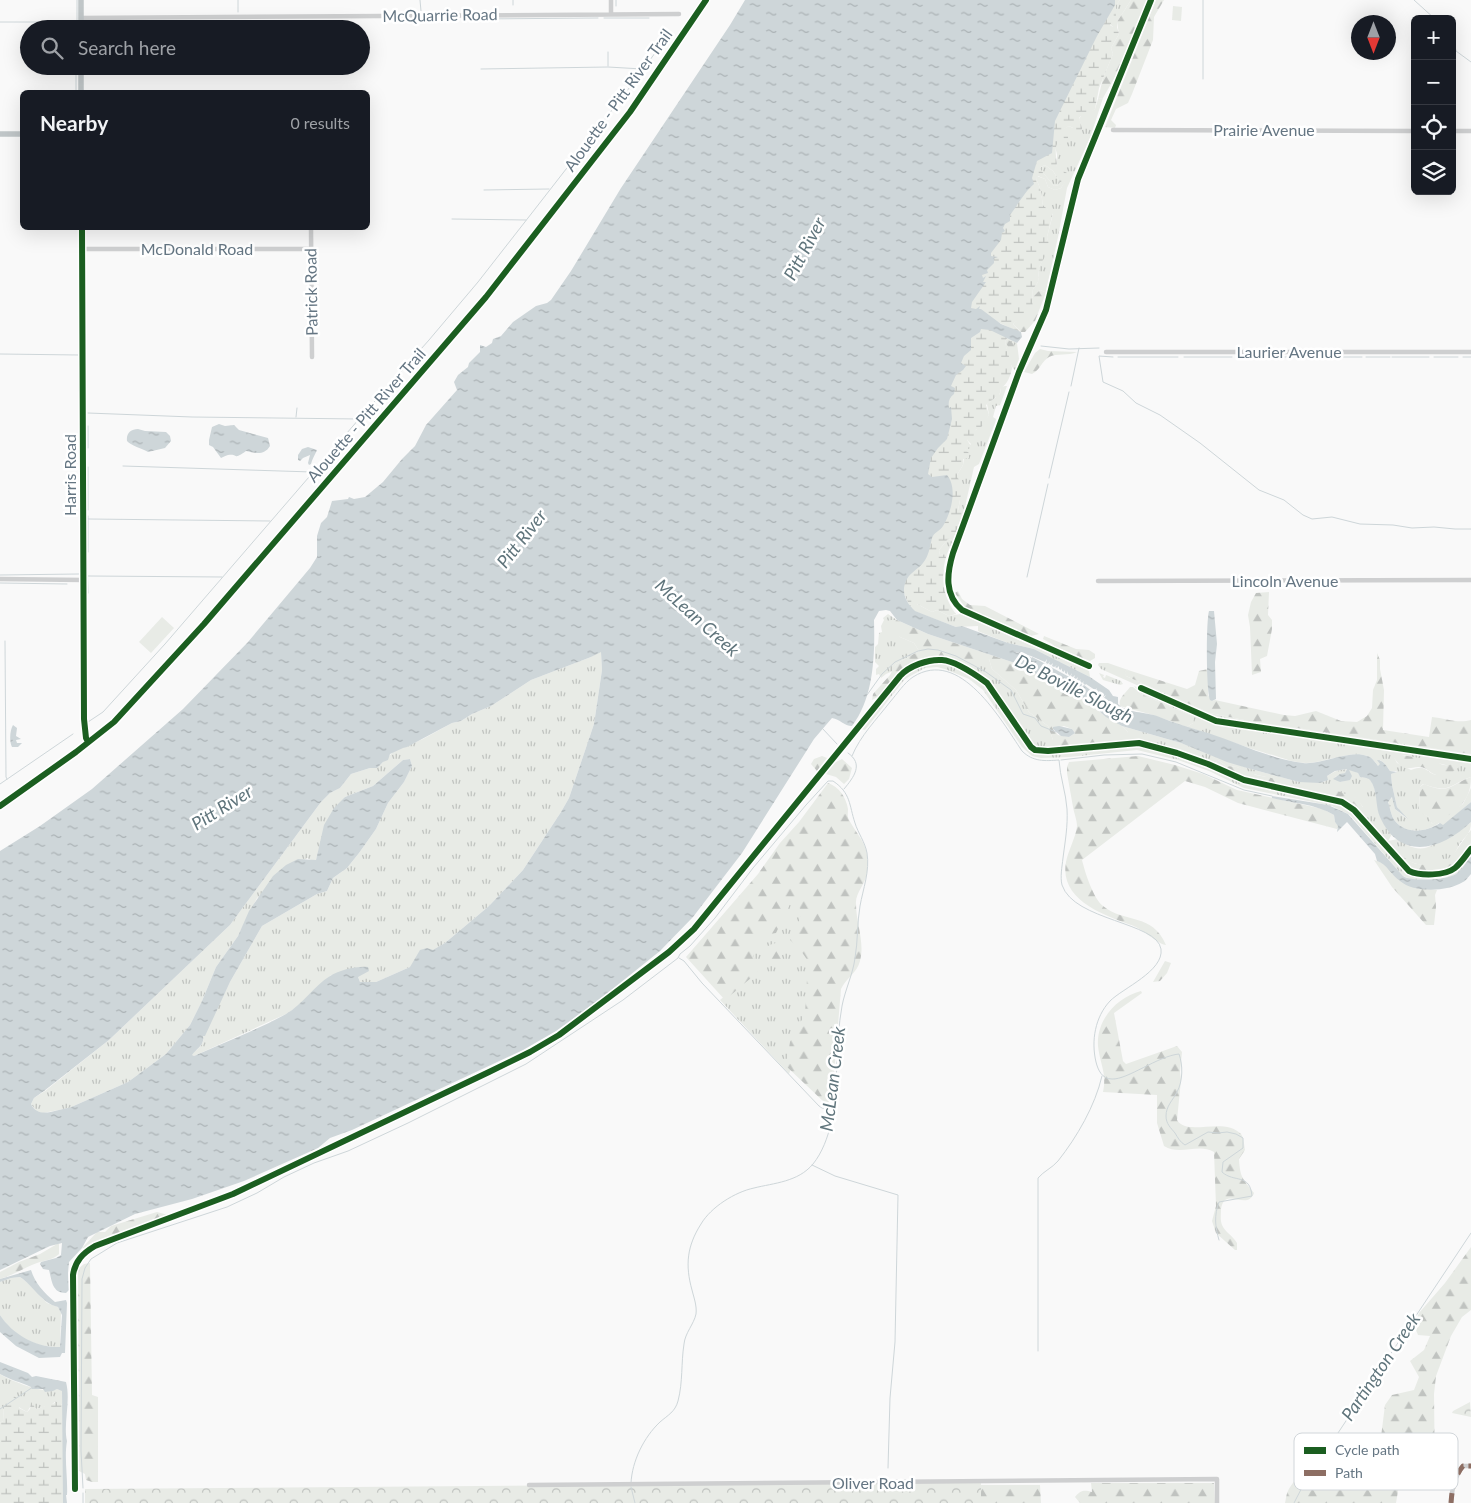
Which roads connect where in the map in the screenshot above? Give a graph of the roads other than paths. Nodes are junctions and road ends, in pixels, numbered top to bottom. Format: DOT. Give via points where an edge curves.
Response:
graph roads {
  1 [pos="81,0"];
  2 [pos="611,0"];
  3 [pos="611,14"];
  4 [pos="679,14"];
  5 [pos="81,18"];
  6 [pos="81,75"];
  7 [pos="81,90"];
  8 [pos="1113,130"];
  9 [pos="1411,130"];
  10 [pos="1456,131"];
  11 [pos="1471,131"];
  12 [pos="0,134"];
  13 [pos="20,134"];
  14 [pos="82,230"];
  15 [pos="311,230"];
  16 [pos="82,249"];
  17 [pos="311,249"];
  18 [pos="1106,352"];
  19 [pos="1471,352"];
  20 [pos="312,357"];
  21 [pos="0,579"];
  22 [pos="84,580"];
  23 [pos="1471,580"];
  24 [pos="1098,581"];
  25 [pos="84,722"];
  26 [pos="1471,1466"];
  27 [pos="1458,1473"];
  28 [pos="529,1485"];
  29 [pos="1452,1490"];
  30 [pos="1217,1503"];
  31 [pos="1450,1503"];
  1 -- 5 [label="main road"];
  2 -- 3 [label="street"];
  3 -- 4 [label="street, McQuarrie Road"];
  3 -- 5 [label="street, McQuarrie Road"];
  6 -- 7 [label="main road"];
  8 -- 9 [label="street, Prairie Avenue"];
  10 -- 11 [label="street"];
  12 -- 13 [label="main road"];
  14 -- 16 [label="street, Harris Road"];
  15 -- 17 [label="street, Patrick Road"];
  16 -- 17 [label="street, McDonald Road"];
  16 -- 22 [label="street, Harris Road"];
  17 -- 20 [label="street, Patrick Road"];
  18 -- 19 [label="street, Laurier Avenue"];
  21 -- 22 [label="street"];
  22 -- 25 [label="street, Harris Road"];
  23 -- 24 [label="street, Lincoln Avenue"];
  26 -- 27 [label="street" via="1463,1466"];
  28 -- 30 [label="street, Oliver Road" via="1217,1480"];
  29 -- 31 [label="street"];
}
